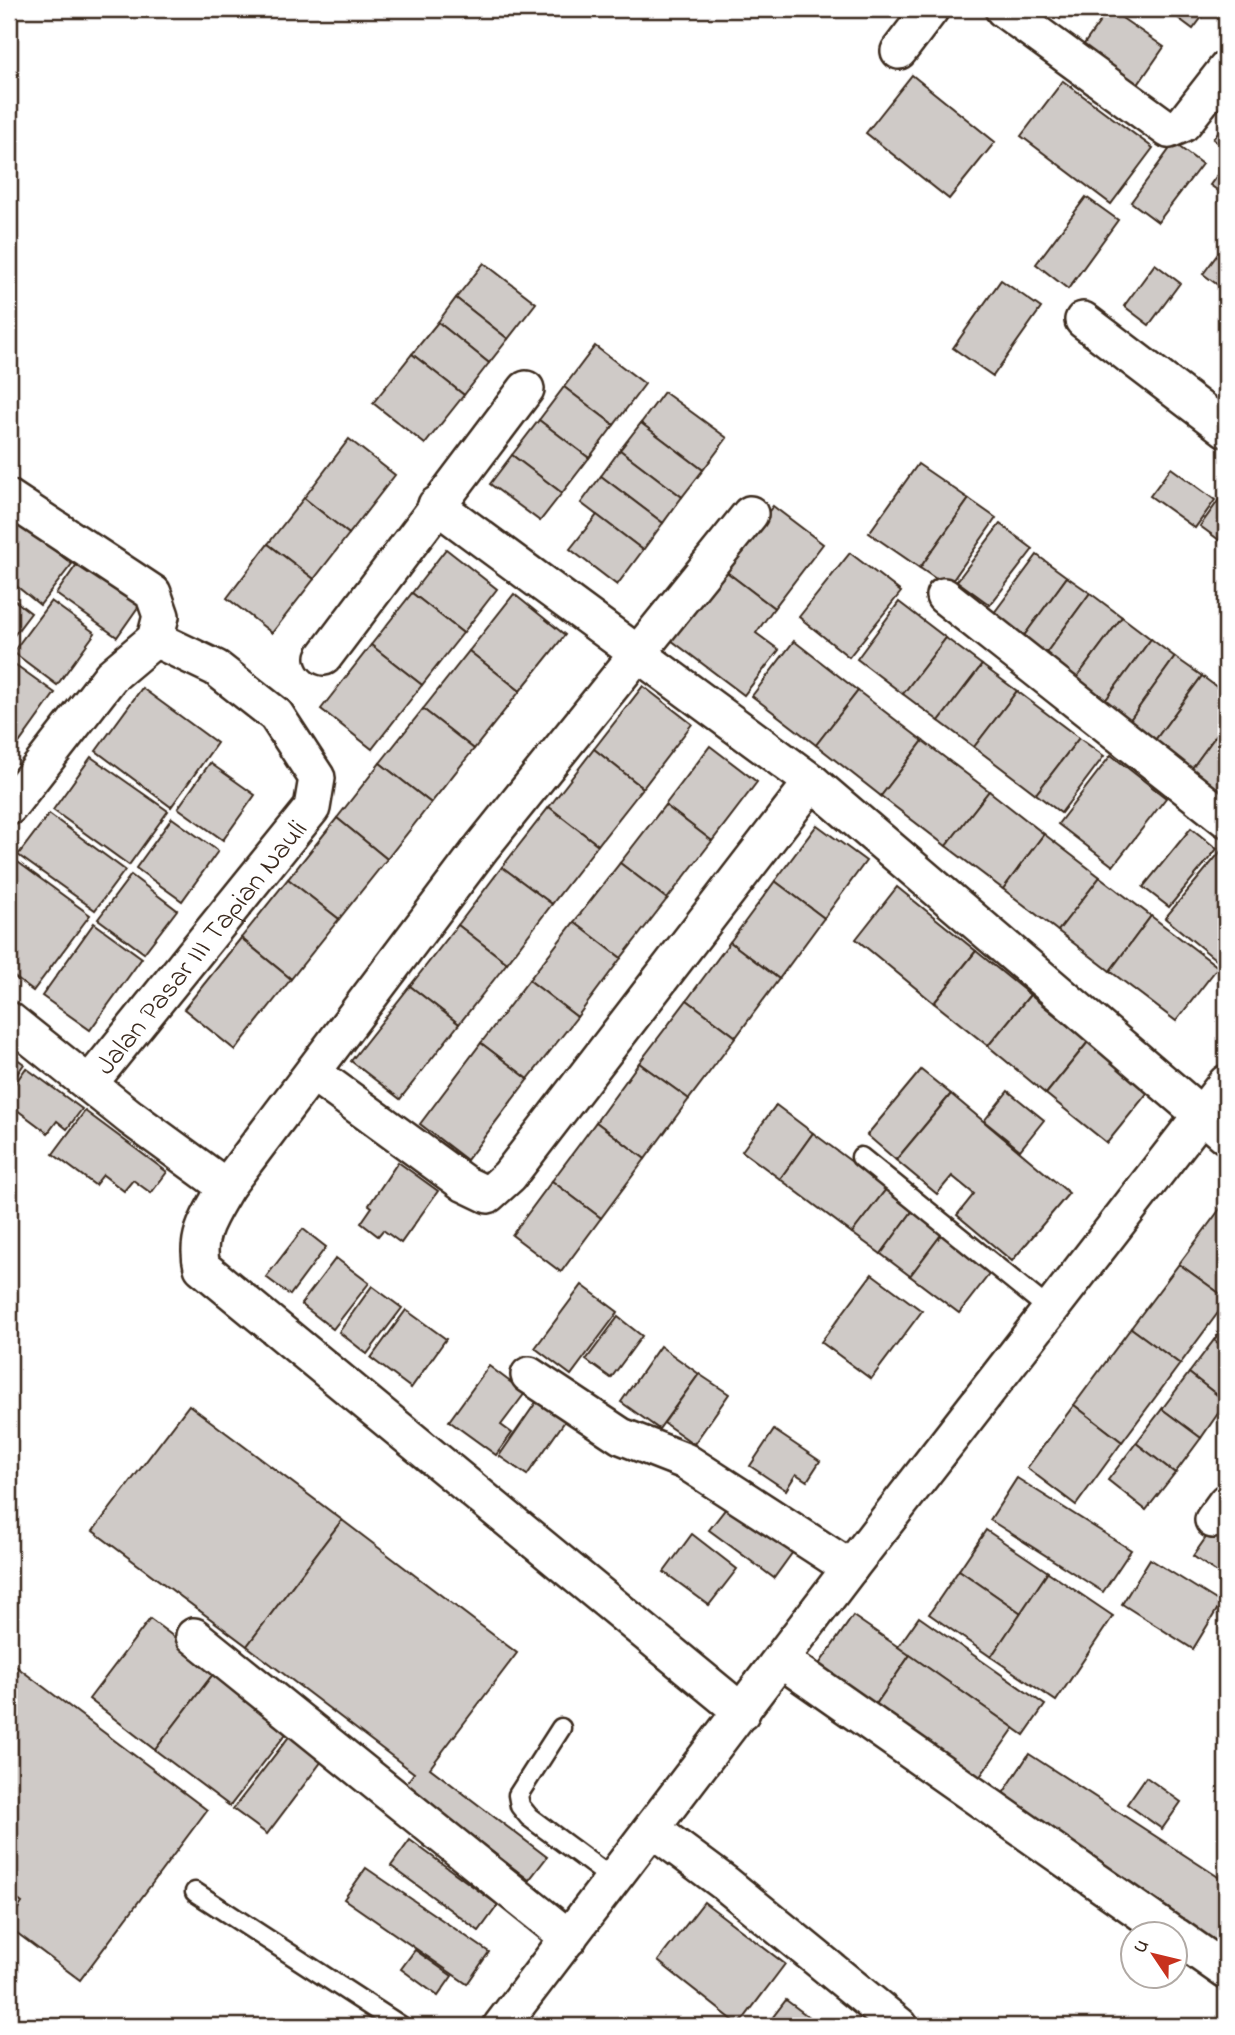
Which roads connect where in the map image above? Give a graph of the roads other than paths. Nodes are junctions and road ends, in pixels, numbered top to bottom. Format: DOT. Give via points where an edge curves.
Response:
graph roads {
  1 [pos="931,9"];
  2 [pos="1003,9"];
  3 [pos="899,51"];
  4 [pos="1226,69"];
  5 [pos="1083,320"];
  6 [pos="526,389"];
  7 [pos="1226,429"];
  8 [pos="9,498"];
  9 [pos="436,505"];
  10 [pos="750,514"];
  11 [pos="944,596"];
  12 [pos="155,639"];
  13 [pos="637,656"];
  14 [pos="324,657"];
  15 [pos="812,782"];
  16 [pos="9,807"];
  17 [pos="1226,818"];
  18 [pos="9,1020"];
  19 [pos="313,1073"];
  20 [pos="1226,1083"];
  21 [pos="89,1084"];
  22 [pos="1214,1125"];
  23 [pos="861,1157"];
  24 [pos="226,1187"];
  25 [pos="1050,1310"];
  26 [pos="529,1375"];
  27 [pos="850,1568"];
  28 [pos="194,1636"];
  29 [pos="781,1660"];
  30 [pos="742,1712"];
  31 [pos="561,1728"];
  32 [pos="653,1829"];
  33 [pos="614,1880"];
  34 [pos="195,1892"];
  35 [pos="1153,1920"];
  36 [pos="569,1938"];
  37 [pos="1190,1946"];
  38 [pos="1226,1971"];
  39 [pos="397,2025"];
  40 [pos="501,2026"];
  41 [pos="899,2026"];
  1 -- 3 [label="street"];
  2 -- 4 [label="street" via="1169,130 1183,124"];
  5 -- 7 [label="street"];
  6 -- 9 [label="street"];
  8 -- 12 [label="street" via="153,593 161,616"];
  9 -- 13 [label="street"];
  9 -- 14 [label="street"];
  10 -- 13 [label="street"];
  11 -- 17 [label="street"];
  12 -- 16 [label="street" via="111,676"];
  12 -- 21 [label="street, Jalan Pasar III Tapian Nauli" via="216,668 276,715 317,778 312,807"];
  13 -- 15 [label="street"];
  13 -- 19 [label="street" via="482,847"];
  15 -- 19 [label="street" via="509,1176 488,1195 465,1184"];
  15 -- 22 [label="street"];
  18 -- 21 [label="street"];
  19 -- 24 [label="street"];
  20 -- 22 [label="street"];
  21 -- 24 [label="street"];
  22 -- 25 [label="street"];
  23 -- 25 [label="lane"];
  24 -- 30 [label="street" via="201,1231 198,1250 202,1267"];
  25 -- 27 [label="street"];
  26 -- 27 [label="street" via="621,1436 685,1461"];
  27 -- 29 [label="street"];
  28 -- 36 [label="street"];
  29 -- 30 [label="street"];
  29 -- 35 [label="street"];
  30 -- 32 [label="street"];
  31 -- 33 [label="lane" via="518,1795 520,1806"];
  32 -- 33 [label="street"];
  32 -- 41 [label="street"];
  33 -- 36 [label="street"];
  34 -- 39 [label="lane"];
  36 -- 40 [label="street"];
  37 -- 38 [label="street"];
}
